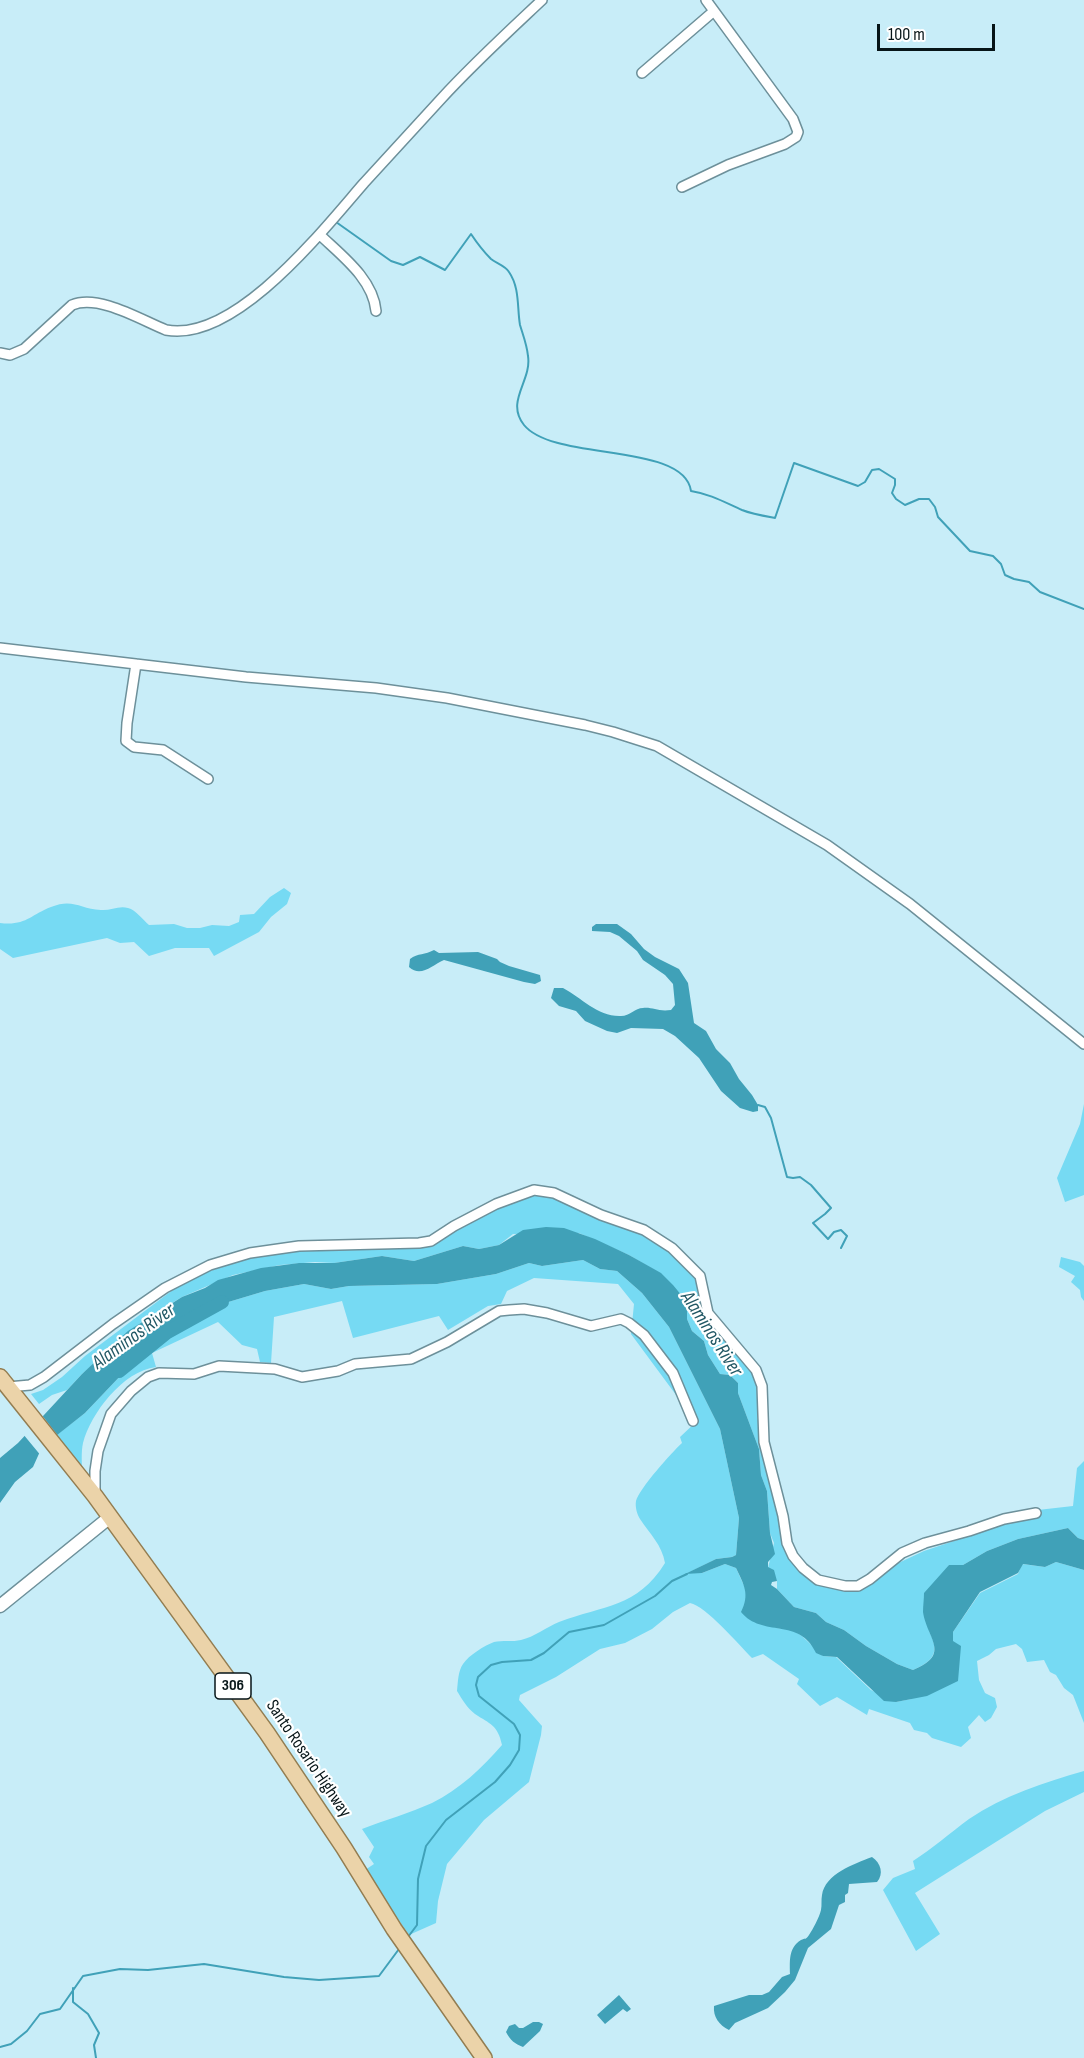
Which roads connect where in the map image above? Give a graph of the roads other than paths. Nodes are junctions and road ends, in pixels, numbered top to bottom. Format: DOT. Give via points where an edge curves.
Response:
graph roads {
  1 [pos="543,0"];
  2 [pos="706,0"];
  3 [pos="714,11"];
  4 [pos="642,73"];
  5 [pos="682,187"];
  6 [pos="320,235"];
  7 [pos="376,311"];
  8 [pos="0,353"];
  9 [pos="0,648"];
  10 [pos="136,664"];
  11 [pos="208,779"];
  12 [pos="1084,1044"];
  13 [pos="4,1382"];
  14 [pos="693,1421"];
  15 [pos="95,1496"];
  16 [pos="1036,1513"];
  17 [pos="110,1517"];
  18 [pos="0,1606"];
  19 [pos="481,2057"];
  1 -- 6 [label="street" via="444,96"];
  2 -- 3 [label="street"];
  3 -- 4 [label="street"];
  3 -- 5 [label="street" via="793,119 798,132 785,144"];
  6 -- 7 [label="street" via="366,284"];
  6 -- 8 [label="street" via="254,297 200,328 166,330 86,301 72,305 24,349 10,355"];
  9 -- 10 [label="street"];
  10 -- 11 [label="street" via="126,741 134,747 163,750"];
  10 -- 12 [label="street" via="447,698 604,730 657,746 827,845 910,904"];
  13 -- 15 [label="main road, Santo Rosario Highway / 306"];
  13 -- 16 [label="street" via="30,1385 45,1377 165,1288 210,1265 250,1253 299,1246 431,1241 496,1204 523,1193 545,1190 656,1236 700,1276 708,1313 756,1370 762,1386 764,1442 787,1543 803,1568 818,1580 858,1586 902,1553 925,1543"];
  14 -- 15 [label="street" via="673,1373 644,1335 621,1319 591,1326 524,1309 499,1311 411,1359 355,1364 302,1377 274,1369 219,1366 194,1374 159,1373 148,1377 111,1414 98,1451"];
  15 -- 17 [label="main road, Santo Rosario Highway / 306"];
  17 -- 18 [label="street"];
  17 -- 19 [label="main road, Santo Rosario Highway / 306" via="267,1733"];
}
